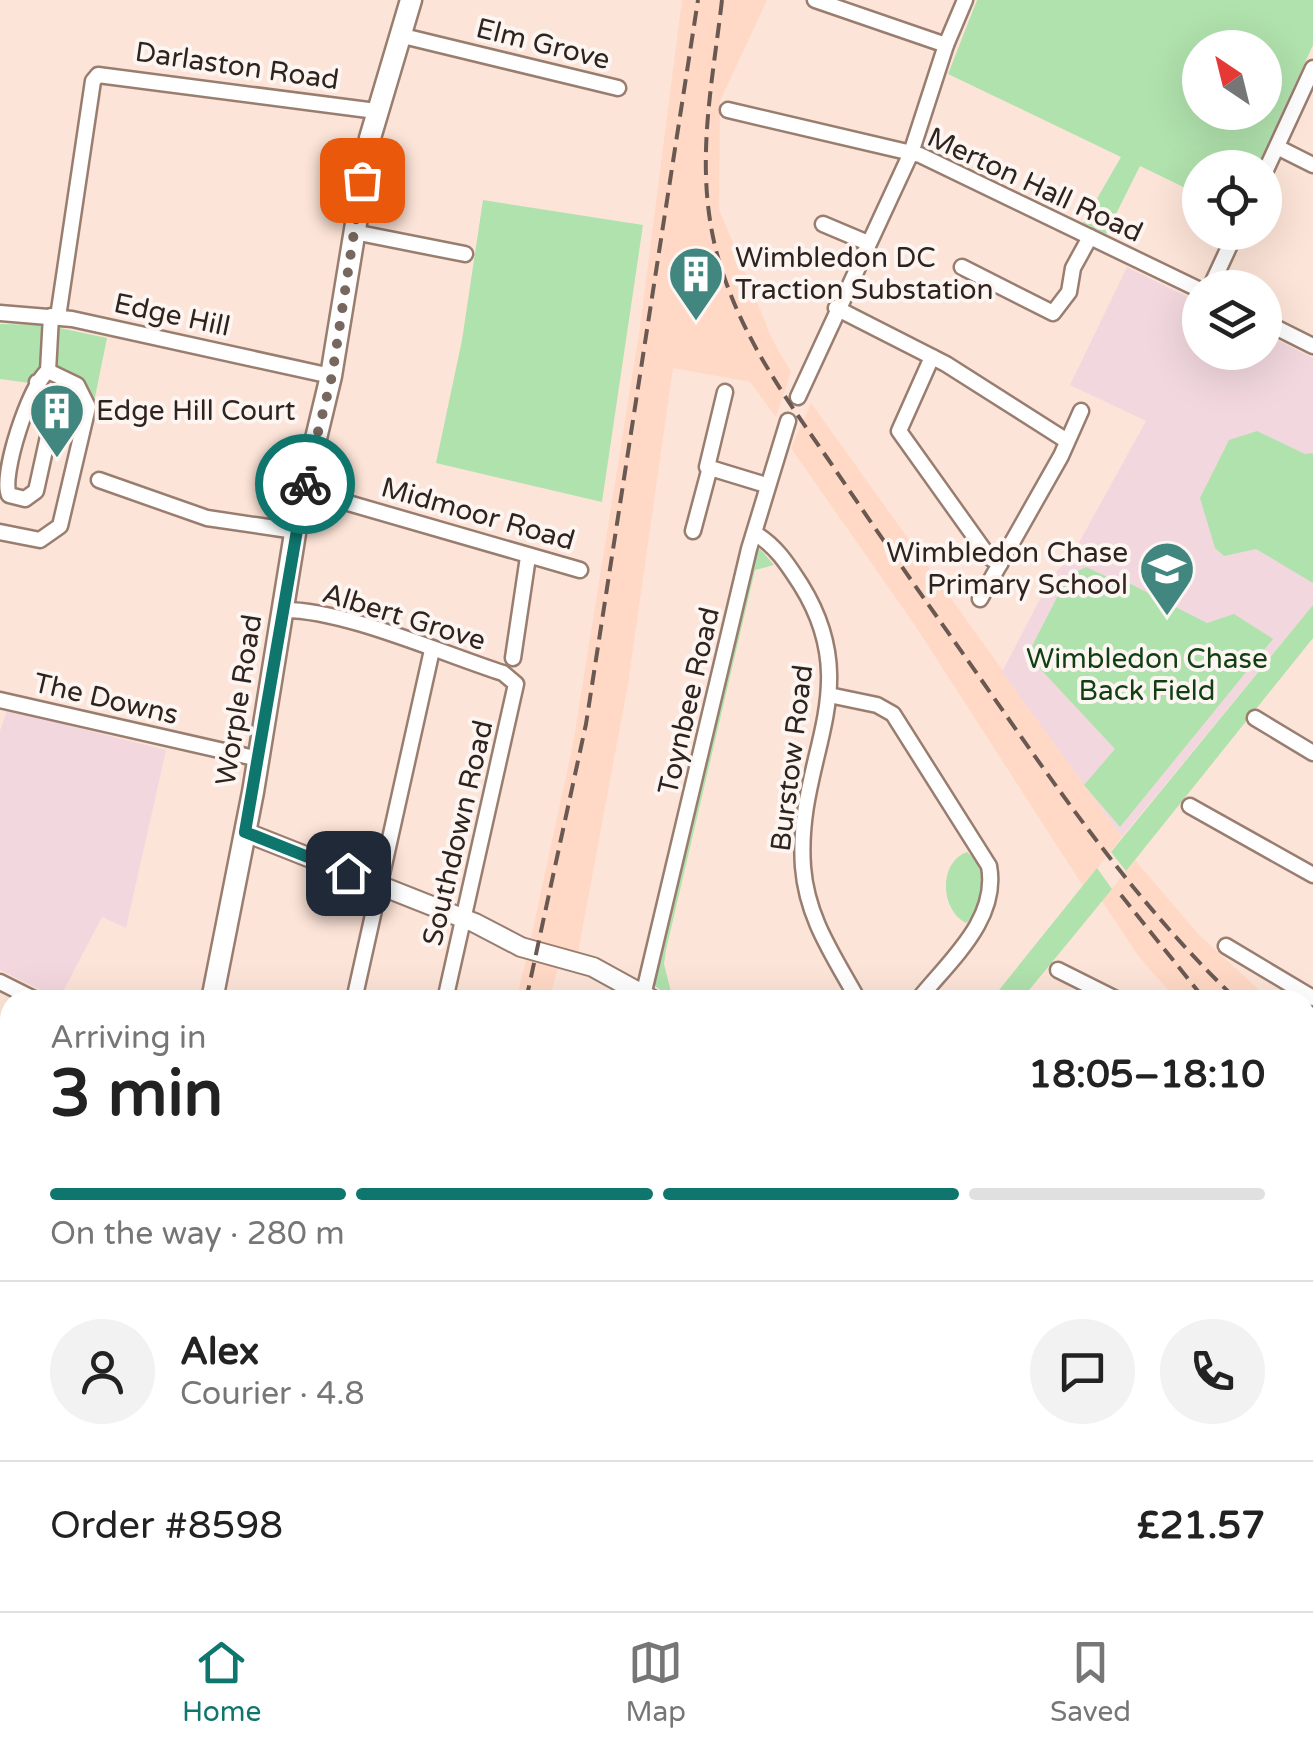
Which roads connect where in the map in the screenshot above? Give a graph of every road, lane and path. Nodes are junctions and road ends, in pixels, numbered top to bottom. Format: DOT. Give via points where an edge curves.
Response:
graph roads {
  1 [pos="410,0"];
  2 [pos="815,0"];
  3 [pos="966,0"];
  4 [pos="398,34"];
  5 [pos="946,45"];
  6 [pos="1313,68"];
  7 [pos="618,88"];
  8 [pos="376,110"];
  9 [pos="728,110"];
  10 [pos="1277,147"];
  11 [pos="1276,150"];
  12 [pos="911,153"];
  13 [pos="1313,164"];
  14 [pos="823,224"];
  15 [pos="354,232"];
  16 [pos="1090,237"];
  17 [pos="868,242"];
  18 [pos="464,254"];
  19 [pos="962,267"];
  20 [pos="1182,281"];
  21 [pos="836,308"];
  22 [pos="0,313"];
  23 [pos="54,317"];
  24 [pos="1282,330"];
  25 [pos="1313,346"];
  26 [pos="932,357"];
  27 [pos="42,376"];
  28 [pos="332,376"];
  29 [pos="724,392"];
  30 [pos="798,397"];
  31 [pos="1080,411"];
  32 [pos="788,422"];
  33 [pos="1068,441"];
  34 [pos="709,471"];
  35 [pos="99,480"];
  36 [pos="766,485"];
  37 [pos="303,490"];
  38 [pos="295,530"];
  39 [pos="693,531"];
  40 [pos="0,532"];
  41 [pos="756,534"];
  42 [pos="528,557"];
  43 [pos="1000,564"];
  44 [pos="580,570"];
  45 [pos="980,599"];
  46 [pos="281,610"];
  47 [pos="432,650"];
  48 [pos="513,658"];
  49 [pos="512,678"];
  50 [pos="830,695"];
  51 [pos="0,700"];
  52 [pos="1255,718"];
  53 [pos="1313,752"];
  54 [pos="259,759"];
  55 [pos="1190,806"];
  56 [pos="245,832"];
  57 [pos="285,848"];
  58 [pos="240,860"];
  59 [pos="1313,875"];
  60 [pos="380,887"];
  61 [pos="466,920"];
  62 [pos="1226,946"];
  63 [pos="1058,970"];
  64 [pos="214,990"];
  65 [pos="356,990"];
  66 [pos="448,990"];
  67 [pos="633,990"];
  68 [pos="649,990"];
  69 [pos="852,990"];
  70 [pos="926,990"];
  71 [pos="1098,990"];
  72 [pos="1300,990"];
  1 -- 4 [label="main road, Worple Road"];
  2 -- 5 [label="street"];
  3 -- 5 [label="street"];
  4 -- 7 [label="street, Elm Grove"];
  4 -- 8 [label="main road, Worple Road"];
  5 -- 12 [label="street"];
  6 -- 10 [label="street"];
  8 -- 15 [label="main road, Worple Road"];
  8 -- 23 [label="street, Darlaston Road" via="98,75"];
  9 -- 12 [label="street, Merton Hall Road"];
  10 -- 11 [label="street"];
  10 -- 13 [label="street"];
  12 -- 16 [label="street, Merton Hall Road"];
  12 -- 17 [label="street"];
  14 -- 17 [label="street"];
  15 -- 18 [label="street"];
  15 -- 28 [label="main road, Worple Road"];
  16 -- 19 [label="street" via="1073,268 1070,292 1053,313"];
  16 -- 20 [label="street, Merton Hall Road"];
  17 -- 21 [label="street"];
  21 -- 26 [label="street"];
  21 -- 30 [label="street"];
  22 -- 23 [label="street, Edge Hill"];
  23 -- 27 [label="street"];
  23 -- 28 [label="street, Edge Hill"];
  24 -- 25 [label="street"];
  26 -- 33 [label="street"];
  26 -- 43 [label="street" via="899,431"];
  27 -- 27 [label="street" via="51,423 36,491 24,500 9,496 4,486 14,436"];
  27 -- 40 [label="street" via="77,385 88,407 60,526 40,540"];
  28 -- 37 [label="main road, Worple Road"];
  29 -- 34 [label="street"];
  31 -- 33 [label="street"];
  32 -- 36 [label="street, Toynbee Road"];
  33 -- 43 [label="street"];
  34 -- 36 [label="street"];
  34 -- 39 [label="street"];
  35 -- 38 [label="street" via="207,518"];
  36 -- 41 [label="street, Toynbee Road"];
  37 -- 38 [label="main road, Worple Road"];
  37 -- 42 [label="street, Midmoor Road"];
  38 -- 46 [label="main road, Worple Road"];
  41 -- 50 [label="street, Burstow Road" via="785,560 823,625 832,660"];
  41 -- 68 [label="street, Toynbee Road"];
  42 -- 44 [label="street, Midmoor Road"];
  42 -- 48 [label="street"];
  43 -- 45 [label="street"];
  46 -- 47 [label="street, Albert Grove"];
  46 -- 54 [label="main road, Worple Road"];
  47 -- 49 [label="street, Albert Grove"];
  47 -- 60 [label="street"];
  49 -- 61 [label="street, Southdown Road" via="516,688"];
  50 -- 69 [label="street, Burstow Road" via="805,812 803,871 816,926"];
  50 -- 70 [label="street" via="893,714 989,866 983,918"];
  51 -- 54 [label="street, The Downs"];
  52 -- 53 [label="street"];
  54 -- 56 [label="main road, Worple Road"];
  55 -- 59 [label="street"];
  56 -- 57 [label="street"];
  56 -- 58 [label="main road, Worple Road"];
  57 -- 58 [label="street" via="254,850"];
  57 -- 60 [label="street"];
  58 -- 64 [label="main road, Worple Road"];
  60 -- 61 [label="street"];
  60 -- 65 [label="street"];
  61 -- 66 [label="street, Southdown Road"];
  61 -- 67 [label="street" via="521,947 593,967"];
  62 -- 72 [label="street"];
  63 -- 71 [label="street"];
}
